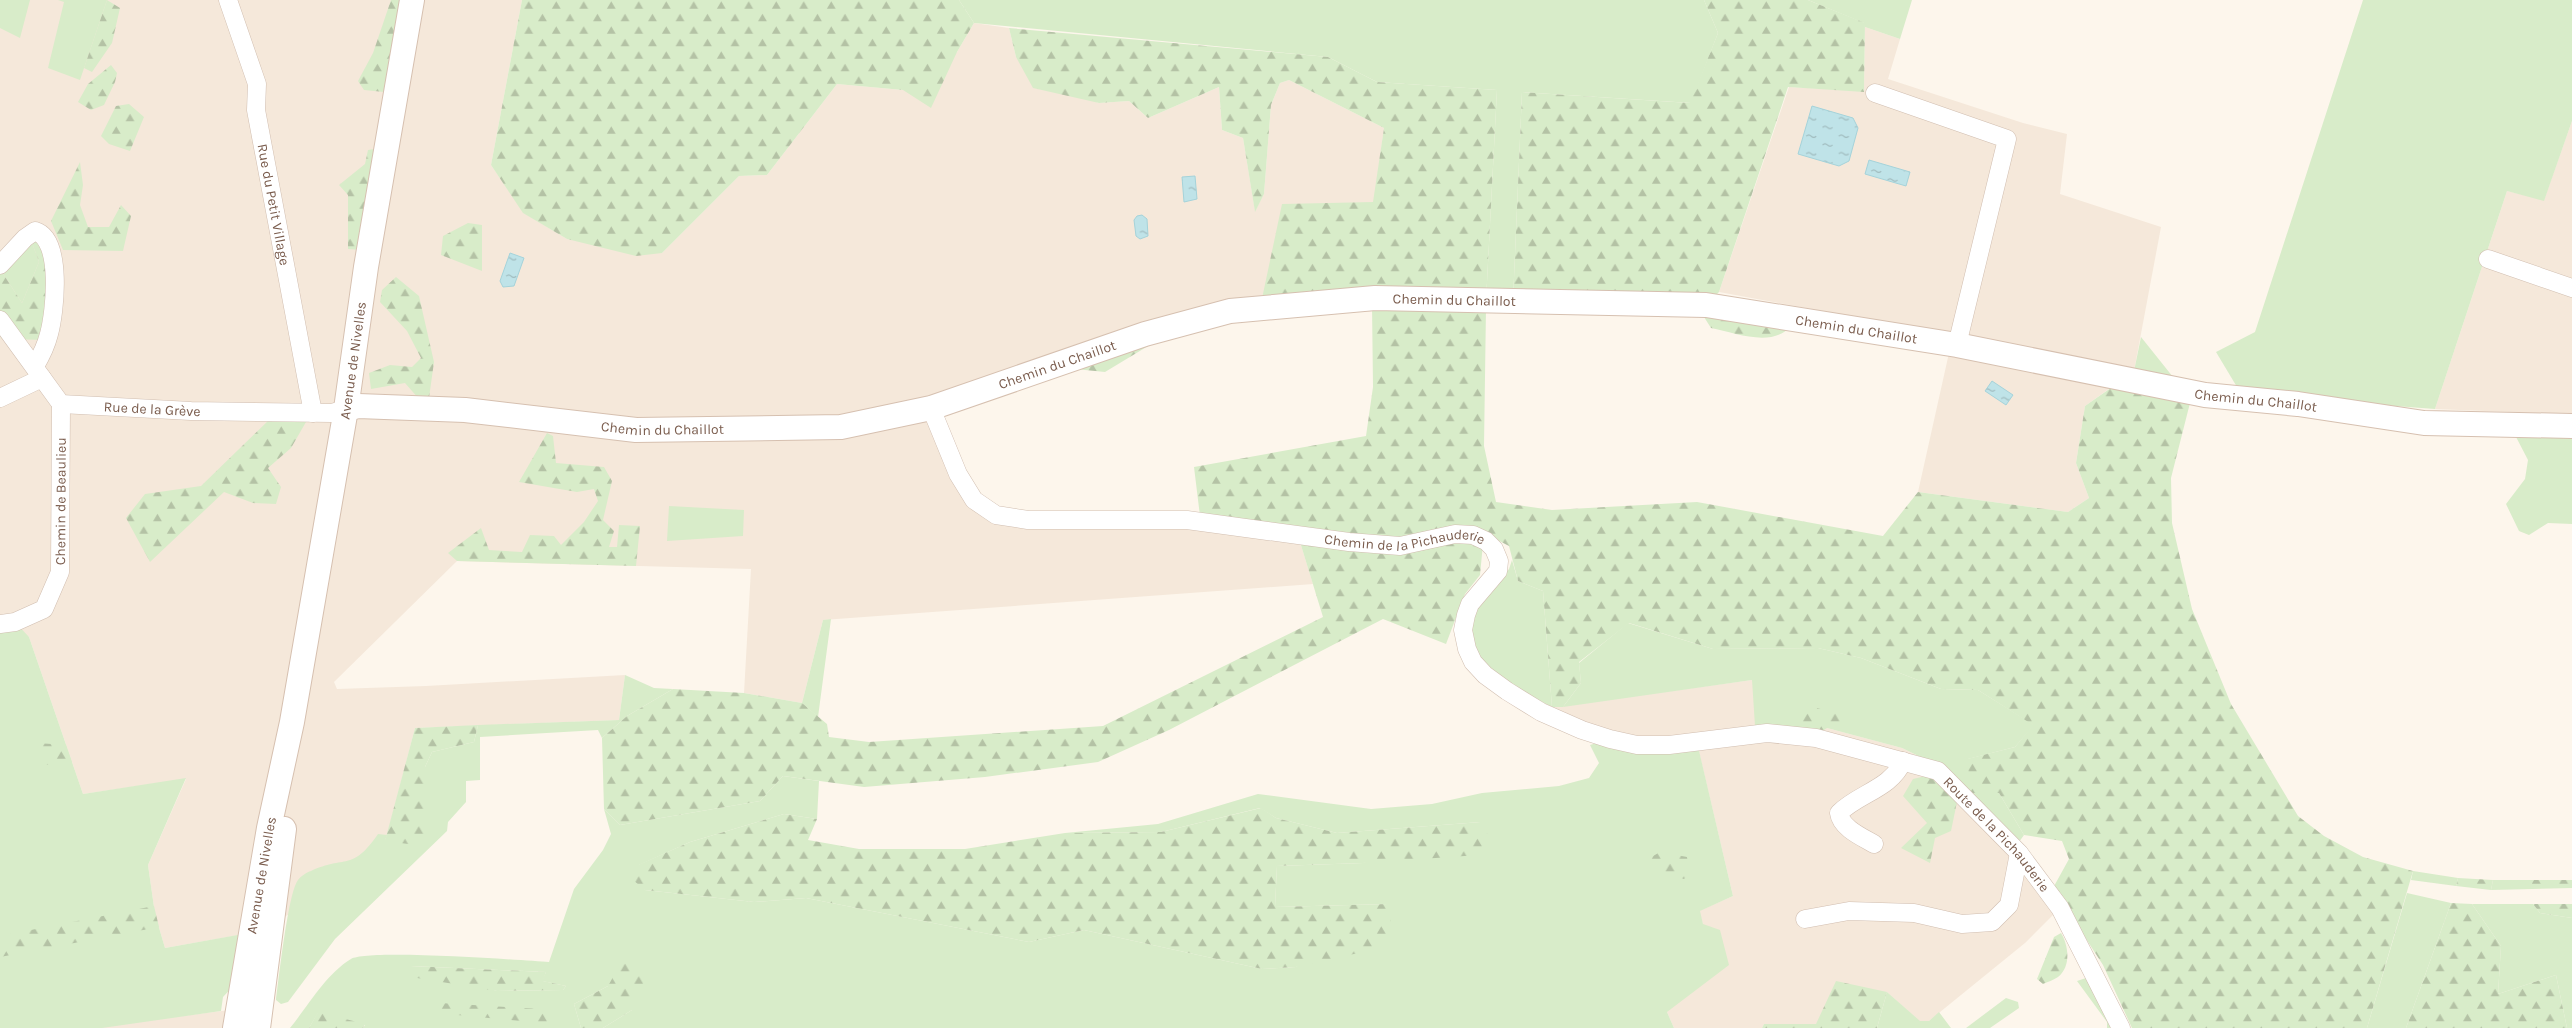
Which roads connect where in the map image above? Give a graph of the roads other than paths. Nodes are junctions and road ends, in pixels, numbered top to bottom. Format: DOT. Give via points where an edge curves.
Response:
graph roads {
  1 [pos="228,0"];
  2 [pos="412,0"];
  3 [pos="1875,93"];
  4 [pos="2488,259"];
  5 [pos="0,265"];
  6 [pos="2572,288"];
  7 [pos="0,320"];
  8 [pos="1957,345"];
  9 [pos="38,372"];
  10 [pos="0,398"];
  11 [pos="61,404"];
  12 [pos="931,408"];
  13 [pos="346,409"];
  14 [pos="313,413"];
  15 [pos="2572,426"];
  16 [pos="0,624"];
  17 [pos="292,722"];
  18 [pos="1767,733"];
  19 [pos="1903,761"];
  20 [pos="1874,844"];
  21 [pos="2019,853"];
  22 [pos="1805,919"];
  23 [pos="234,1028"];
  24 [pos="258,1028"];
  25 [pos="2122,1028"];
  1 -- 14 [label="street, Rue du Petit Village" via="257,84 256,110"];
  2 -- 13 [label="street, Avenue de Nivelles" via="366,267"];
  3 -- 8 [label="street" via="2007,139"];
  4 -- 6 [label="street"];
  5 -- 9 [label="street" via="35,231 42,233 50,244 54,259 49,333"];
  7 -- 9 [label="street"];
  8 -- 12 [label="street, Chemin du Chaillot" via="1706,305 1375,298 1230,311 1145,334"];
  8 -- 15 [label="street, Chemin du Chaillot" via="2205,395 2298,404 2424,423"];
  9 -- 10 [label="street"];
  9 -- 11 [label="street"];
  11 -- 14 [label="street, Rue de la Grève"];
  11 -- 16 [label="street, Chemin de Beaulieu" via="60,572 44,608 14,622"];
  12 -- 13 [label="street, Chemin du Chaillot" via="841,427 646,430 465,410 358,406"];
  12 -- 18 [label="street, Chemin de la Pichauderie" via="947,450 970,494 996,515 1038,520 1187,520 1400,546 1455,534 1473,535 1490,545 1499,561 1498,571 1470,604 1466,615 1463,630 1467,650 1485,675 1507,691 1541,712 1582,730 1637,745 1668,746"];
  13 -- 14 [label="street, Rue de la Grève" via="337,413"];
  13 -- 17 [label="street, Avenue de Nivelles"];
  17 -- 23 [label="street, Avenue de Nivelles" via="269,828"];
  17 -- 24 [label="street, Avenue de Nivelles" via="284,828"];
  18 -- 19 [label="street, Route de la Pichauderie" via="1816,738"];
  19 -- 20 [label="street" via="1898,772 1881,787 1839,813 1847,826"];
  19 -- 21 [label="street, Route de la Pichauderie" via="1938,771"];
  21 -- 22 [label="street" via="2010,905 1992,922 1962,924 1914,913 1849,911"];
  21 -- 25 [label="street, Route de la Pichauderie" via="2060,908"];
}
